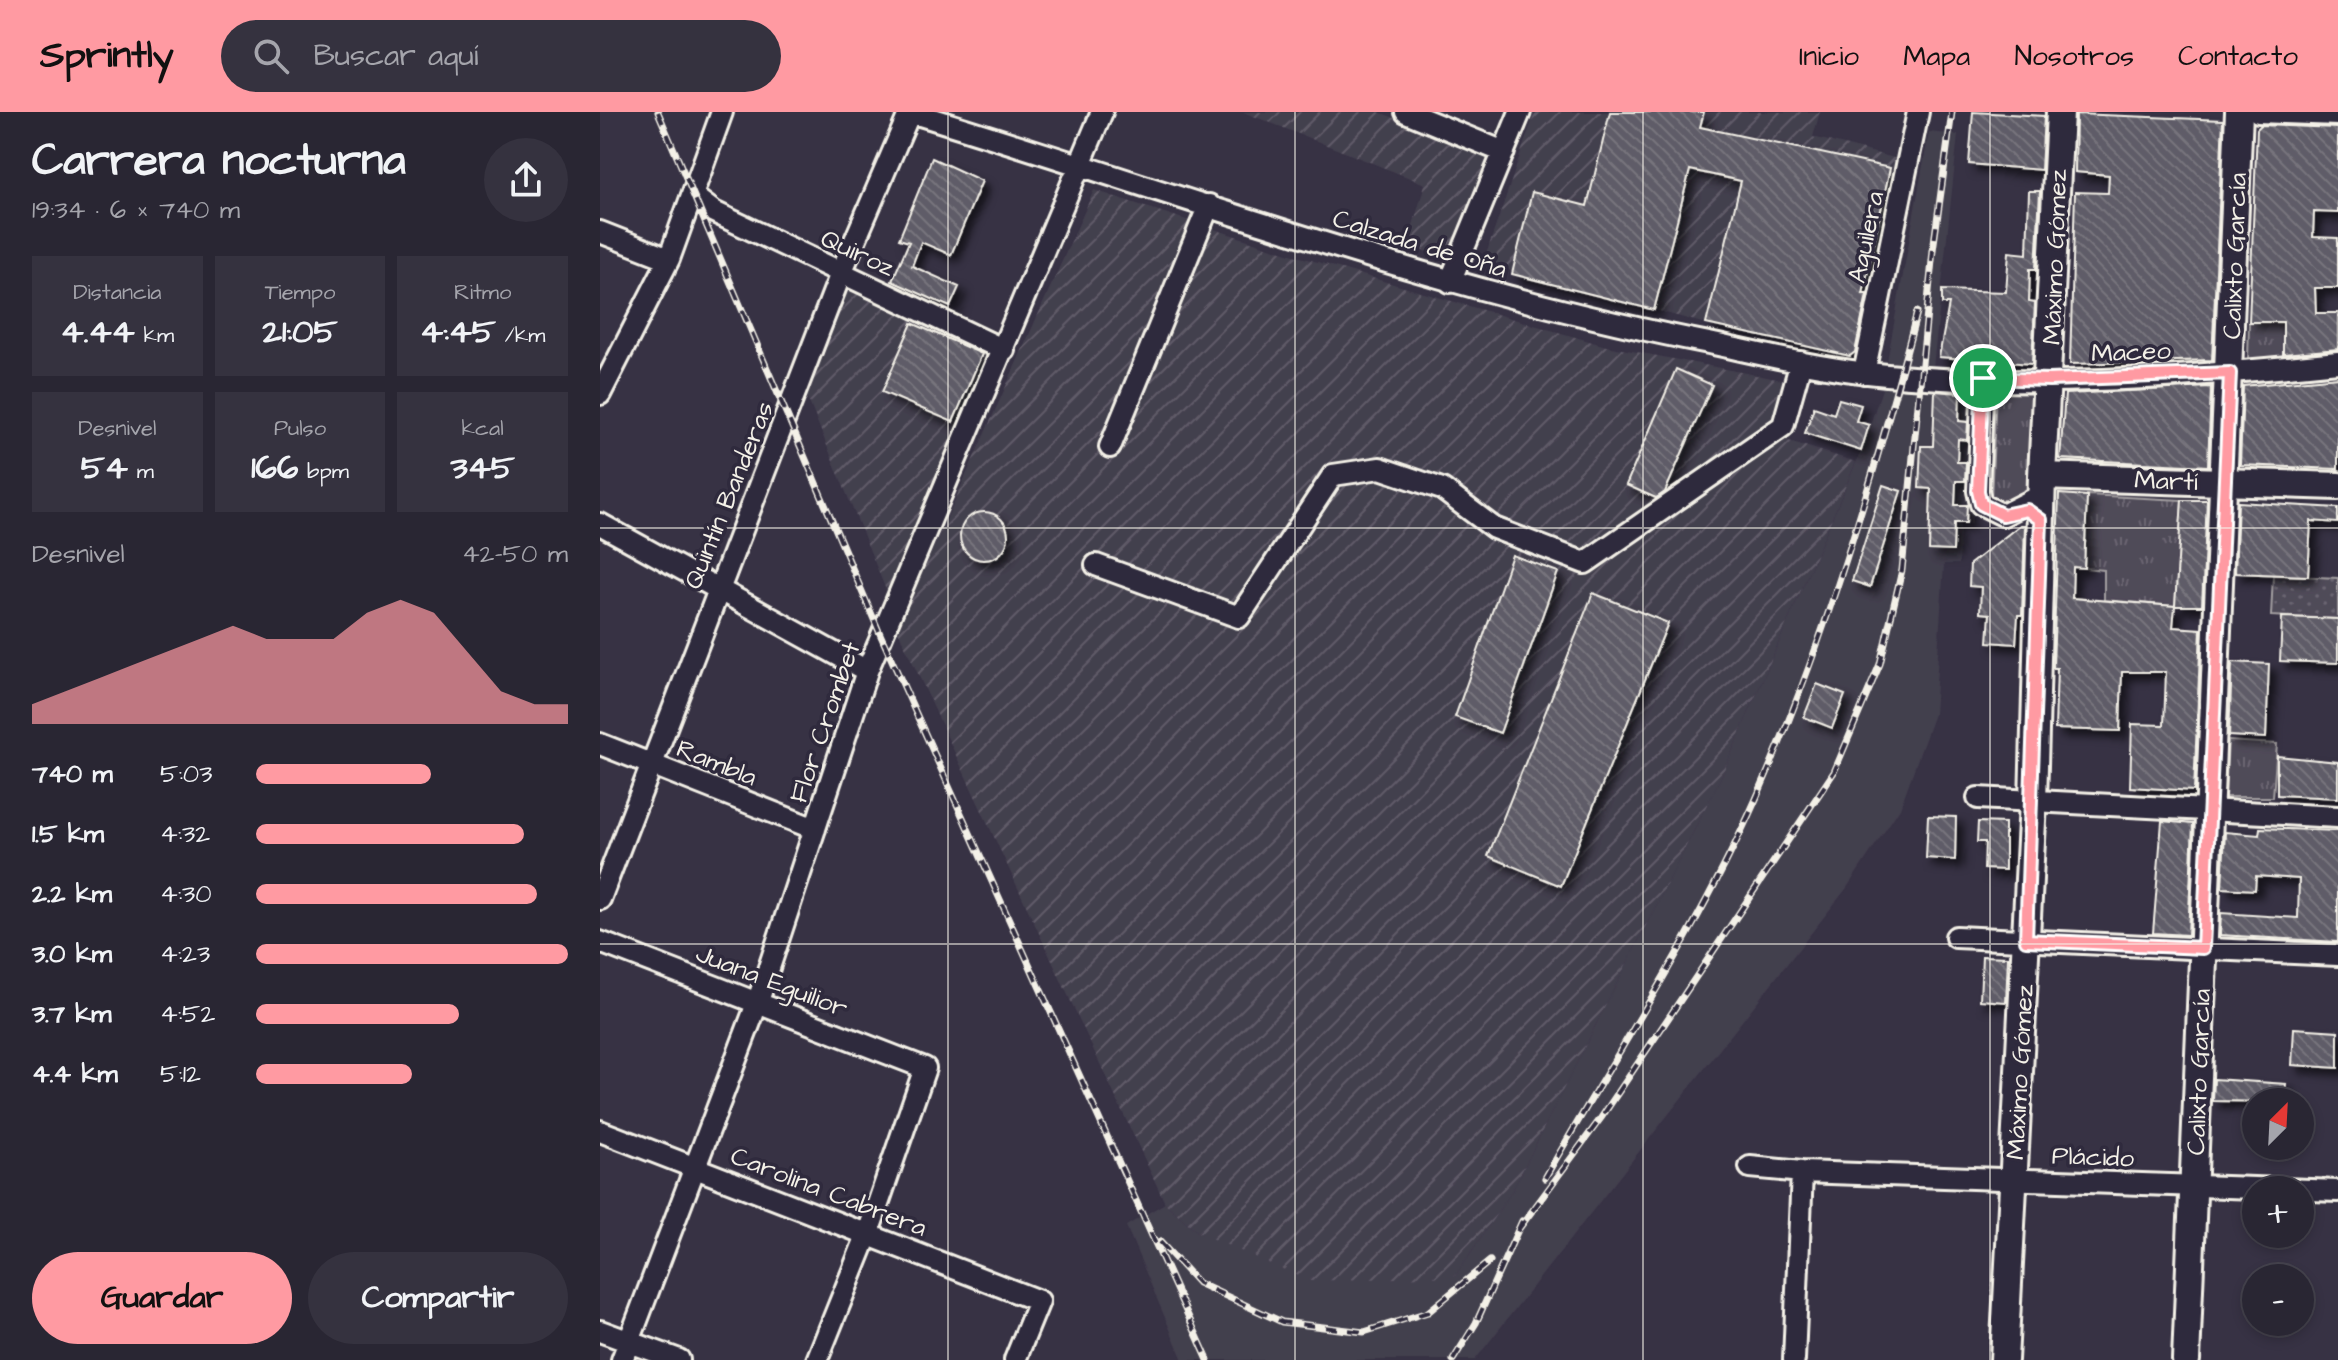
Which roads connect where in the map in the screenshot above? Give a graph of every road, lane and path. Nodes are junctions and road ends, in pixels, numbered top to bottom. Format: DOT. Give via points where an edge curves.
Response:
graph roads {
  1 [pos="722,112"];
  2 [pos="910,112"];
  3 [pos="1102,112"];
  4 [pos="1406,112"];
  5 [pos="1520,112"];
  6 [pos="1918,112"];
  7 [pos="2060,112"];
  8 [pos="2239,112"];
  9 [pos="2258,112"];
  10 [pos="2338,115"];
  11 [pos="1504,152"];
  12 [pos="1080,163"];
  13 [pos="693,196"];
  14 [pos="1209,205"];
  15 [pos="600,232"];
  16 [pos="669,259"];
  17 [pos="841,273"];
  18 [pos="1450,282"];
  19 [pos="1004,350"];
  20 [pos="1801,362"];
  21 [pos="2338,362"];
  22 [pos="1864,373"];
  23 [pos="2230,373"];
  24 [pos="1926,376"];
  25 [pos="1983,378"];
  26 [pos="2049,380"];
  27 [pos="600,394"];
  28 [pos="1110,447"];
  29 [pos="2226,481"];
  30 [pos="2338,486"];
  31 [pos="2042,497"];
  32 [pos="600,524"];
  33 [pos="1096,565"];
  34 [pos="718,590"];
  35 [pos="867,671"];
  36 [pos="600,744"];
  37 [pos="649,764"];
  38 [pos="1978,798"];
  39 [pos="2033,802"];
  40 [pos="2209,809"];
  41 [pos="2338,817"];
  42 [pos="815,829"];
  43 [pos="600,899"];
  44 [pos="1956,937"];
  45 [pos="2026,940"];
  46 [pos="600,942"];
  47 [pos="2203,948"];
  48 [pos="2338,955"];
  49 [pos="758,1001"];
  50 [pos="600,1131"];
  51 [pos="694,1166"];
  52 [pos="1750,1167"];
  53 [pos="1802,1172"];
  54 [pos="2012,1179"];
  55 [pos="2193,1185"];
  56 [pos="2338,1191"];
  57 [pos="868,1233"];
  58 [pos="600,1331"];
  59 [pos="626,1351"];
  60 [pos="679,1360"];
  61 [pos="817,1360"];
  62 [pos="1015,1360"];
  63 [pos="1794,1360"];
  64 [pos="2004,1360"];
  65 [pos="2186,1360"];
  1 -- 13 [label="street"];
  2 -- 12 [label="street, Calzada de Oña"];
  2 -- 17 [label="street, Quintín Banderas"];
  3 -- 12 [label="street, Flor Crombet"];
  4 -- 11 [label="street"];
  5 -- 11 [label="street"];
  6 -- 22 [label="street, Aguilera"];
  7 -- 26 [label="main road, Máximo Gómez"];
  8 -- 23 [label="main road, Calixto García"];
  9 -- 10 [label="street"];
  11 -- 18 [label="street"];
  12 -- 14 [label="street, Calzada de Oña"];
  12 -- 19 [label="street, Flor Crombet"];
  13 -- 16 [label="street"];
  13 -- 17 [label="street, Quiroz" via="714,212"];
  14 -- 18 [label="street, Calzada de Oña"];
  14 -- 28 [label="street"];
  15 -- 16 [label="street"];
  16 -- 27 [label="street"];
  17 -- 19 [label="street, Quiroz"];
  17 -- 34 [label="street, Quintín Banderas"];
  18 -- 20 [label="street, Calzada de Oña" via="1644,331"];
  19 -- 35 [label="street, Flor Crombet"];
  20 -- 22 [label="street, Calzada de Oña"];
  20 -- 33 [label="street" via="1783,426 1585,563 1494,528 1442,489 1380,468 1333,475 1239,617"];
  21 -- 23 [label="street, Maceo"];
  22 -- 24 [label="street, Calzada de Oña"];
  23 -- 26 [label="street, Maceo"];
  23 -- 29 [label="main road, Calixto García"];
  24 -- 25 [label="street, Maceo"];
  25 -- 26 [label="street, Maceo"];
  25 -- 31 [label="street" via="1981,504 2003,515"];
  26 -- 31 [label="main road, Máximo Gómez"];
  29 -- 30 [label="main road, Martí"];
  29 -- 31 [label="main road, Martí" via="2069,477"];
  29 -- 40 [label="main road, Calixto García"];
  31 -- 39 [label="main road, Máximo Gómez"];
  32 -- 34 [label="street"];
  34 -- 35 [label="street"];
  34 -- 37 [label="street, Quintín Banderas"];
  35 -- 42 [label="street, Flor Crombet"];
  36 -- 37 [label="street, Rambla"];
  37 -- 42 [label="street, Rambla"];
  37 -- 43 [label="street, Quintín Banderas"];
  38 -- 39 [label="street"];
  39 -- 40 [label="street"];
  39 -- 45 [label="main road, Máximo Gómez"];
  40 -- 41 [label="street"];
  40 -- 47 [label="main road, Calixto García"];
  42 -- 49 [label="street, Flor Crombet"];
  44 -- 45 [label="street"];
  45 -- 47 [label="street"];
  45 -- 54 [label="main road, Máximo Gómez"];
  46 -- 49 [label="street, Juana Eguilior"];
  47 -- 48 [label="street"];
  47 -- 55 [label="main road, Calixto García"];
  49 -- 51 [label="street, Flor Crombet"];
  49 -- 57 [label="street, Juana Eguilior" via="925,1068"];
  50 -- 51 [label="street, Carolina Cabrera"];
  51 -- 57 [label="street, Carolina Cabrera"];
  51 -- 59 [label="street, Flor Crombet"];
  52 -- 53 [label="street, Plácido"];
  53 -- 54 [label="street, Plácido"];
  53 -- 63 [label="street"];
  54 -- 55 [label="street, Plácido"];
  54 -- 64 [label="main road, Máximo Gómez"];
  55 -- 56 [label="street, Plácido"];
  55 -- 65 [label="main road, Calixto García"];
  57 -- 61 [label="street"];
  57 -- 62 [label="street, Carolina Cabrera" via="1039,1301"];
  58 -- 59 [label="street"];
  59 -- 60 [label="street"];
}
